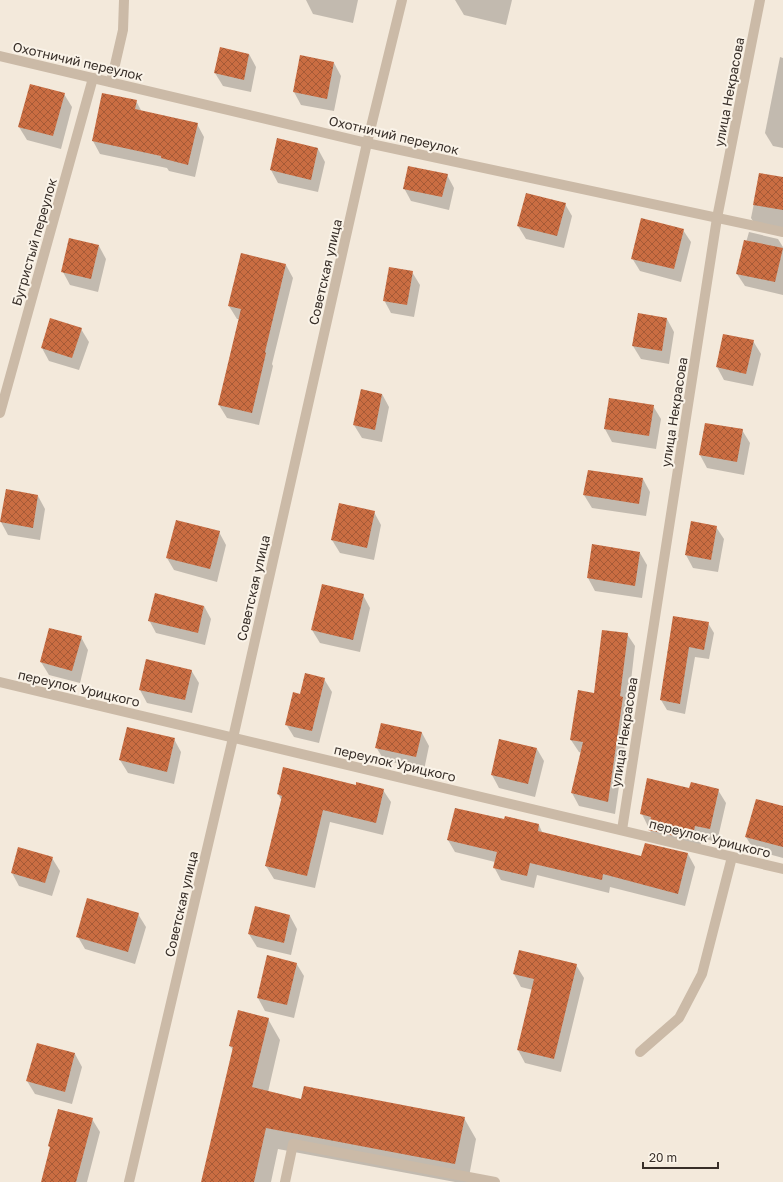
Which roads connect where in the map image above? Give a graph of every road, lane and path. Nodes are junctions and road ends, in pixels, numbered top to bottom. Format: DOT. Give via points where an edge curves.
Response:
graph roads {
  1 [pos="124,0"];
  2 [pos="402,0"];
  3 [pos="760,0"];
  4 [pos="0,56"];
  5 [pos="93,78"];
  6 [pos="111,82"];
  7 [pos="367,143"];
  8 [pos="717,218"];
  9 [pos="783,232"];
  10 [pos="0,413"];
  11 [pos="0,682"];
  12 [pos="233,738"];
  13 [pos="622,830"];
  14 [pos="732,857"];
  15 [pos="783,869"];
  16 [pos="640,1052"];
  17 [pos="129,1182"];
  18 [pos="285,1182"];
  19 [pos="495,1182"];
  1 -- 6 [label="street" via="123,30"];
  2 -- 7 [label="street, Советская улица"];
  3 -- 8 [label="street, улица Некрасова"];
  4 -- 5 [label="street, Охотничий переулок"];
  5 -- 6 [label="street, Охотничий переулок"];
  5 -- 10 [label="street, Бугристый переулок"];
  6 -- 7 [label="street, Охотничий переулок"];
  7 -- 8 [label="street, Охотничий переулок"];
  7 -- 12 [label="street, Советская улица"];
  8 -- 9 [label="street, Охотничий переулок"];
  8 -- 13 [label="street, улица Некрасова"];
  11 -- 12 [label="street, переулок Урицкого"];
  12 -- 13 [label="street, переулок Урицкого"];
  12 -- 17 [label="street, Советская улица"];
  13 -- 14 [label="street, переулок Урицкого"];
  14 -- 15 [label="street, переулок Урицкого"];
  14 -- 16 [label="street" via="702,974 679,1018"];
  18 -- 19 [label="street" via="293,1144"];
}
